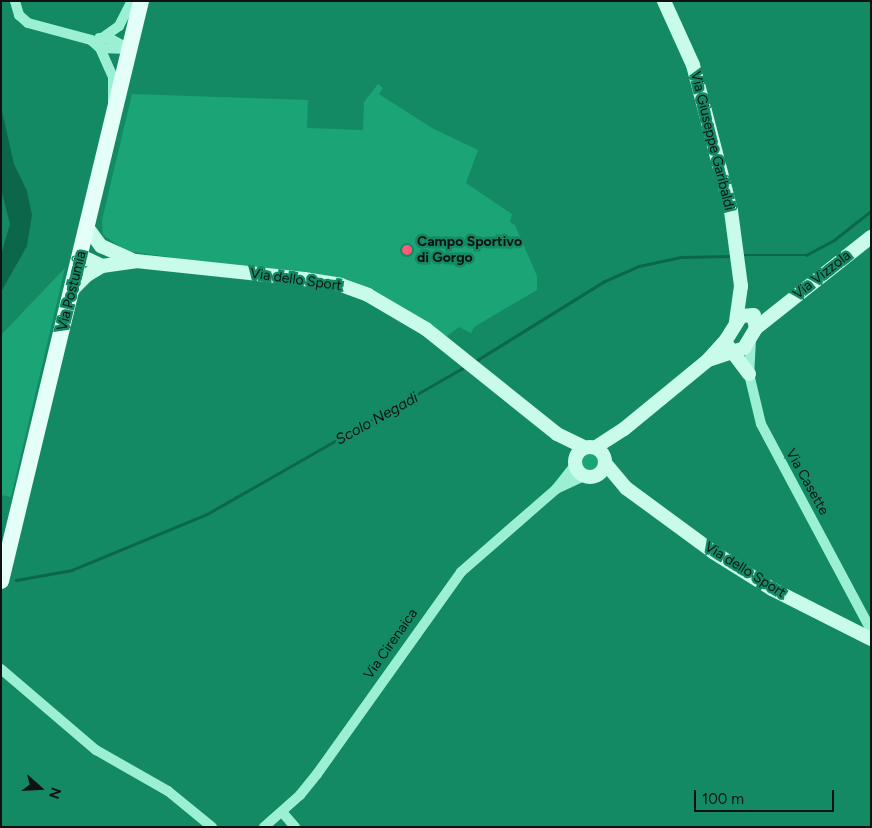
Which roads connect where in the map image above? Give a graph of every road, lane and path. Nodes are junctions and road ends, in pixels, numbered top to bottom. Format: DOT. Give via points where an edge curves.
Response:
graph roads {
  1 [pos="15,1"];
  2 [pos="132,1"];
  3 [pos="141,1"];
  4 [pos="664,1"];
  5 [pos="102,38"];
  6 [pos="91,40"];
  7 [pos="100,48"];
  8 [pos="129,49"];
  9 [pos="115,112"];
  10 [pos="87,227"];
  11 [pos="871,237"];
  12 [pos="114,253"];
  13 [pos="81,255"];
  14 [pos="136,262"];
  15 [pos="102,266"];
  16 [pos="741,286"];
  17 [pos="72,290"];
  18 [pos="736,322"];
  19 [pos="753,324"];
  20 [pos="728,346"];
  21 [pos="749,374"];
  22 [pos="557,434"];
  23 [pos="598,454"];
  24 [pos="575,462"];
  25 [pos="590,476"];
  26 [pos="626,488"];
  27 [pos="556,489"];
  28 [pos="1,581"];
  29 [pos="871,630"];
  30 [pos="871,639"];
  31 [pos="1,669"];
  32 [pos="282,812"];
  33 [pos="212,827"];
  34 [pos="264,827"];
  35 [pos="295,827"];
  1 -- 6 [label="street" via="20,15 28,23"];
  2 -- 5 [label="street" via="119,26"];
  3 -- 8 [label="main road, Via Postumia"];
  4 -- 16 [label="street, Via Giuseppe Garibaldi" via="693,65 713,137 736,242"];
  5 -- 6 [label="street"];
  5 -- 8 [label="street"];
  6 -- 7 [label="street"];
  7 -- 8 [label="street"];
  7 -- 9 [label="street" via="113,77 111,91"];
  8 -- 9 [label="main road, Via Postumia"];
  9 -- 10 [label="main road, Via Postumia"];
  10 -- 12 [label="street" via="101,246"];
  10 -- 13 [label="main road, Via Postumia"];
  11 -- 19 [label="street, Via Vizzola"];
  12 -- 13 [label="street"];
  12 -- 14 [label="street"];
  13 -- 15 [label="street"];
  13 -- 17 [label="main road, Via Postumia"];
  14 -- 15 [label="street, Via dello Sport"];
  14 -- 22 [label="street, Via dello Sport" via="342,285 394,308"];
  15 -- 17 [label="street"];
  16 -- 18 [label="street"];
  16 -- 19 [label="street"];
  17 -- 28 [label="main road, Via Postumia"];
  18 -- 19 [label="street" via="741,316"];
  18 -- 20 [label="street"];
  19 -- 20 [label="street" via="744,348"];
  19 -- 21 [label="street, Via Casette"];
  20 -- 21 [label="street"];
  20 -- 23 [label="street" via="624,429"];
  21 -- 29 [label="street, Via Casette" via="761,424"];
  22 -- 23 [label="street, Via dello Sport"];
  22 -- 24 [label="street, Via dello Sport"];
  23 -- 24 [label="street"];
  23 -- 25 [label="street"];
  23 -- 26 [label="street, Via dello Sport"];
  24 -- 25 [label="street, Via dello Sport"];
  24 -- 27 [label="street, Via Cirenaica"];
  25 -- 26 [label="street, Via dello Sport"];
  25 -- 27 [label="street, Via Cirenaica"];
  26 -- 30 [label="street, Via dello Sport" via="713,552 772,589"];
  27 -- 32 [label="street, Via Cirenaica" via="461,572 317,774"];
  31 -- 33 [label="street" via="96,750 168,791"];
  32 -- 34 [label="street, Via Cirenaica"];
  32 -- 35 [label="street"];
}
